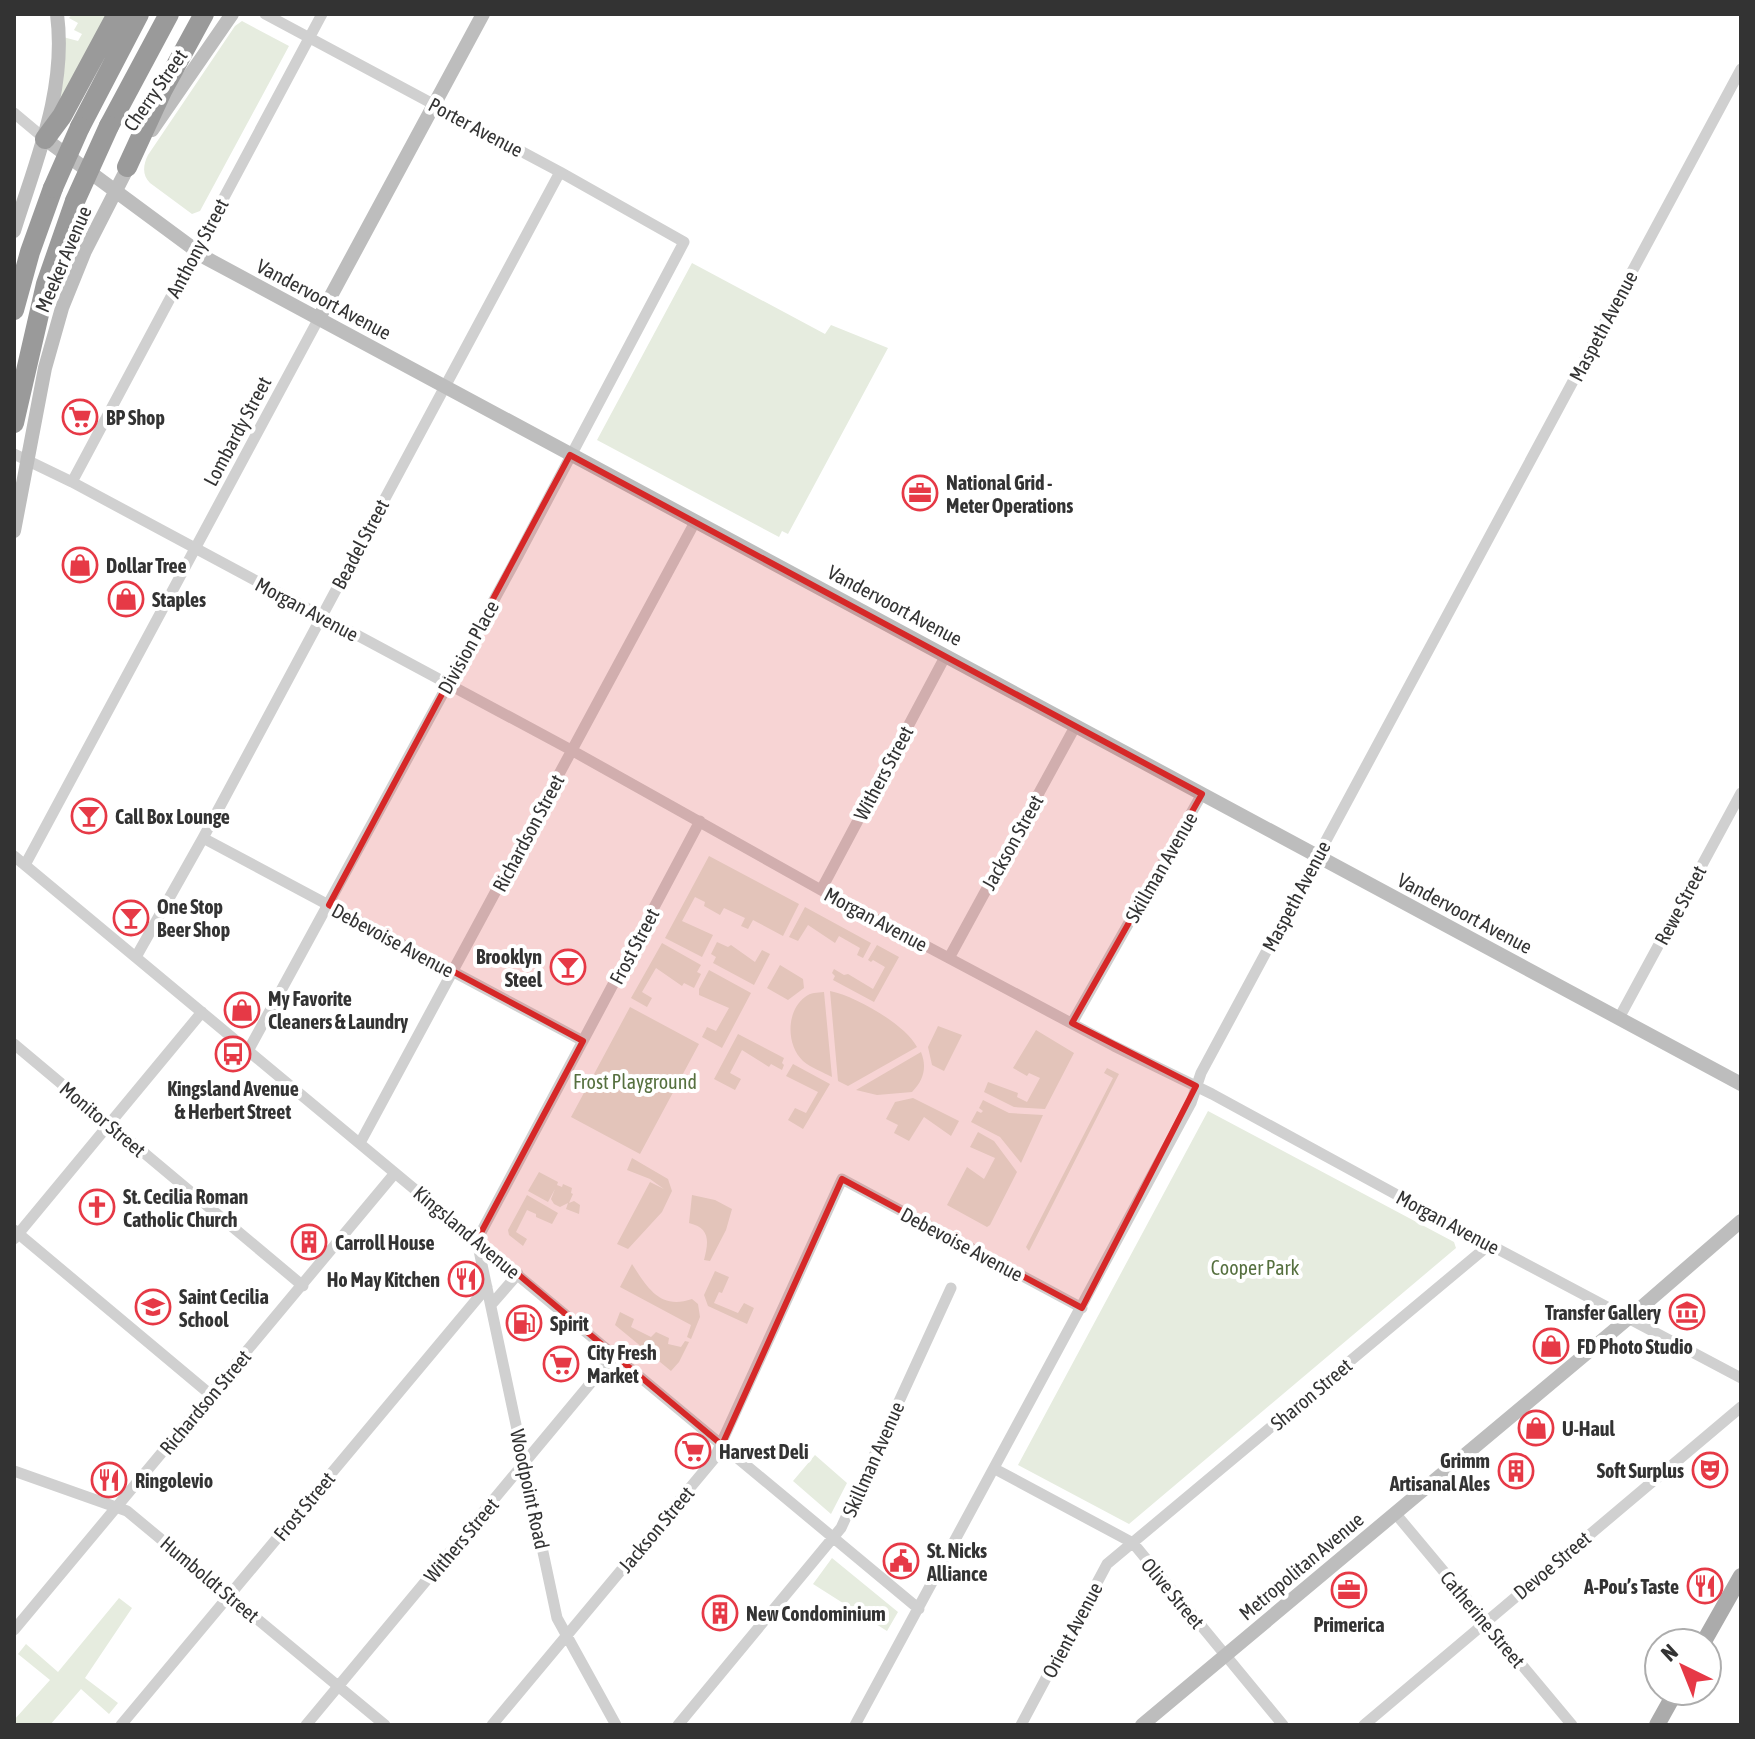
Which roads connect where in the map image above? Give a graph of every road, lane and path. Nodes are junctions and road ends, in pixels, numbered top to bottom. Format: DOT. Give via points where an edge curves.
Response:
graph roads {
  1 [pos="57,14"];
  2 [pos="117,14"];
  3 [pos="139,14"];
  4 [pos="169,14"];
  5 [pos="204,14"];
  6 [pos="232,14"];
  7 [pos="265,14"];
  8 [pos="322,14"];
  9 [pos="483,14"];
  10 [pos="309,38"];
  11 [pos="1741,69"];
  12 [pos="434,105"];
  13 [pos="14,113"];
  14 [pos="45,139"];
  15 [pos="127,167"];
  16 [pos="560,172"];
  17 [pos="115,190"];
  18 [pos="14,231"];
  19 [pos="684,242"];
  20 [pos="195,250"];
  21 [pos="14,310"];
  22 [pos="319,318"];
  23 [pos="445,387"];
  24 [pos="15,416"];
  25 [pos="570,455"];
  26 [pos="21,457"];
  27 [pos="72,482"];
  28 [pos="695,522"];
  29 [pos="14,531"];
  30 [pos="197,549"];
  31 [pos="322,616"];
  32 [pos="946,655"];
  33 [pos="447,684"];
  34 [pos="1076,725"];
  35 [pos="573,751"];
  36 [pos="1741,793"];
  37 [pos="1202,794"];
  38 [pos="700,821"];
  39 [pos="203,838"];
  40 [pos="14,856"];
  41 [pos="1317,856"];
  42 [pos="25,865"];
  43 [pos="821,890"];
  44 [pos="329,905"];
  45 [pos="136,957"];
  46 [pos="949,958"];
  47 [pos="453,972"];
  48 [pos="202,1012"];
  49 [pos="1619,1018"];
  50 [pos="1072,1023"];
  51 [pos="583,1041"];
  52 [pos="14,1044"];
  53 [pos="248,1051"];
  54 [pos="1741,1084"];
  55 [pos="1196,1086"];
  56 [pos="109,1124"];
  57 [pos="360,1143"];
  58 [pos="395,1173"];
  59 [pos="842,1179"];
  60 [pos="1741,1221"];
  61 [pos="15,1234"];
  62 [pos="477,1240"];
  63 [pos="1489,1245"];
  64 [pos="518,1274"];
  65 [pos="303,1286"];
  66 [pos="487,1287"];
  67 [pos="951,1288"];
  68 [pos="491,1305"];
  69 [pos="1082,1308"];
  70 [pos="1628,1318"];
  71 [pos="614,1355"];
  72 [pos="1741,1378"];
  73 [pos="211,1395"];
  74 [pos="1741,1407"];
  75 [pos="722,1445"];
  76 [pos="525,1464"];
  77 [pos="995,1469"];
  78 [pos="14,1471"];
  79 [pos="117,1507"];
  80 [pos="1395,1513"];
  81 [pos="833,1538"];
  82 [pos="1133,1543"];
  83 [pos="1741,1576"];
  84 [pos="230,1595"];
  85 [pos="919,1609"];
  86 [pos="1486,1621"];
  87 [pos="1712,1627"];
  88 [pos="14,1630"];
  89 [pos="566,1636"];
  90 [pos="1225,1656"];
  91 [pos="339,1686"];
  92 [pos="1667,1707"];
  93 [pos="1569,1724"];
  94 [pos="121,1725"];
  95 [pos="306,1725"];
  96 [pos="385,1725"];
  97 [pos="492,1725"];
  98 [pos="616,1725"];
  99 [pos="678,1725"];
  100 [pos="855,1725"];
  101 [pos="1021,1725"];
  102 [pos="1142,1725"];
  103 [pos="1283,1725"];
  104 [pos="1364,1725"];
  105 [pos="1657,1725"];
  1 -- 14 [label="main road" via="58,73"];
  2 -- 14 [label="highway"];
  3 -- 21 [label="highway, bridge" via="53,188"];
  4 -- 24 [label="highway, bridge" via="75,201 46,284"];
  5 -- 15 [label="highway"];
  6 -- 15 [label="main road, Cherry Street"];
  7 -- 10 [label="street, Porter Avenue"];
  8 -- 10 [label="street, Anthony Street"];
  9 -- 12 [label="main road, Lombardy Street"];
  10 -- 12 [label="street, Porter Avenue"];
  10 -- 20 [label="street, Anthony Street"];
  11 -- 41 [label="street, Maspeth Avenue"];
  12 -- 16 [label="street, Porter Avenue"];
  12 -- 22 [label="main road, Lombardy Street"];
  13 -- 14 [label="street"];
  14 -- 17 [label="main road, Vandervoort Avenue"];
  14 -- 18 [label="main road"];
  15 -- 17 [label="main road, Cherry Street"];
  16 -- 19 [label="street, Porter Avenue"];
  16 -- 23 [label="street, Beadel Street"];
  17 -- 20 [label="main road, Vandervoort Avenue"];
  17 -- 26 [label="main road, Meeker Avenue" via="62,308"];
  19 -- 25 [label="street, Division Place"];
  20 -- 22 [label="main road, Vandervoort Avenue"];
  20 -- 27 [label="street, Anthony Street"];
  22 -- 23 [label="main road, Vandervoort Avenue"];
  22 -- 30 [label="street, Lombardy Street"];
  23 -- 25 [label="main road, Vandervoort Avenue"];
  23 -- 31 [label="street, Beadel Street"];
  25 -- 28 [label="main road, Vandervoort Avenue"];
  25 -- 33 [label="street, Division Place"];
  26 -- 27 [label="street, Morgan Avenue"];
  26 -- 29 [label="main road, Meeker Avenue"];
  27 -- 30 [label="street, Morgan Avenue"];
  28 -- 32 [label="main road, Vandervoort Avenue"];
  28 -- 35 [label="street, Richardson Street"];
  30 -- 31 [label="street, Morgan Avenue"];
  30 -- 42 [label="street, Lombardy Street"];
  31 -- 33 [label="street, Morgan Avenue"];
  31 -- 39 [label="street, Beadel Street"];
  32 -- 34 [label="main road, Vandervoort Avenue"];
  32 -- 43 [label="street, Withers Street"];
  33 -- 35 [label="street, Morgan Avenue"];
  33 -- 44 [label="street, Division Place"];
  34 -- 37 [label="main road, Vandervoort Avenue"];
  34 -- 46 [label="street, Jackson Street"];
  35 -- 38 [label="street, Morgan Avenue"];
  35 -- 47 [label="street, Richardson Street"];
  36 -- 49 [label="street, Rewe Street"];
  37 -- 41 [label="main road, Vandervoort Avenue"];
  37 -- 50 [label="street, Skillman Avenue"];
  38 -- 43 [label="street, Morgan Avenue"];
  38 -- 51 [label="street, Frost Street"];
  39 -- 44 [label="street, Debevoise Avenue"];
  39 -- 45 [label="street, Beadel Street"];
  40 -- 42 [label="street, Kingsland Avenue"];
  41 -- 49 [label="main road, Vandervoort Avenue"];
  41 -- 55 [label="street, Maspeth Avenue"];
  42 -- 45 [label="street, Kingsland Avenue"];
  43 -- 46 [label="street, Morgan Avenue"];
  44 -- 47 [label="street, Debevoise Avenue"];
  44 -- 53 [label="street, Division Place"];
  45 -- 48 [label="street, Kingsland Avenue"];
  46 -- 50 [label="street, Morgan Avenue"];
  47 -- 51 [label="street, Debevoise Avenue"];
  47 -- 57 [label="street, Richardson Street"];
  48 -- 53 [label="street, Kingsland Avenue"];
  48 -- 56 [label="street"];
  49 -- 54 [label="main road, Vandervoort Avenue"];
  50 -- 55 [label="street, Morgan Avenue"];
  51 -- 62 [label="street, Frost Street"];
  52 -- 56 [label="street, Monitor Street"];
  53 -- 57 [label="street, Kingsland Avenue"];
  55 -- 63 [label="street, Morgan Avenue"];
  55 -- 69 [label="street, Maspeth Avenue"];
  56 -- 61 [label="street"];
  56 -- 65 [label="street, Monitor Street"];
  57 -- 58 [label="street, Kingsland Avenue"];
  58 -- 62 [label="street, Kingsland Avenue"];
  58 -- 65 [label="street, Richardson Street"];
  59 -- 69 [label="street, Debevoise Avenue"];
  59 -- 75 [label="street, Jackson Street"];
  60 -- 70 [label="main road, Metropolitan Avenue"];
  61 -- 73 [label="street"];
  62 -- 64 [label="street, Kingsland Avenue"];
  62 -- 66 [label="street, Woodpoint Road"];
  63 -- 70 [label="street, Morgan Avenue"];
  63 -- 82 [label="street, Sharon Street"];
  64 -- 68 [label="street"];
  64 -- 71 [label="street, Kingsland Avenue"];
  65 -- 73 [label="street, Richardson Street"];
  66 -- 68 [label="street, Woodpoint Road"];
  66 -- 84 [label="street, Frost Street"];
  67 -- 81 [label="street, Skillman Avenue"];
  68 -- 76 [label="street, Woodpoint Road"];
  69 -- 77 [label="street, Maspeth Avenue"];
  70 -- 72 [label="street, Morgan Avenue"];
  70 -- 80 [label="main road, Metropolitan Avenue"];
  71 -- 75 [label="street, Kingsland Avenue"];
  71 -- 76 [label="street, Withers Street"];
  73 -- 79 [label="street, Richardson Street"];
  74 -- 86 [label="street, Devoe Street"];
  75 -- 81 [label="street, Kingsland Avenue"];
  75 -- 89 [label="street, Jackson Street"];
  76 -- 89 [label="street, Woodpoint Road" via="557,1618"];
  76 -- 91 [label="street, Withers Street"];
  77 -- 82 [label="street, Olive Street"];
  77 -- 85 [label="street, Maspeth Avenue"];
  78 -- 79 [label="street, Humboldt Street"];
  79 -- 84 [label="street, Humboldt Street"];
  79 -- 88 [label="street, Richardson Street"];
  80 -- 86 [label="street, Catherine Street"];
  80 -- 90 [label="main road, Metropolitan Avenue"];
  81 -- 85 [label="street, Kingsland Avenue"];
  81 -- 99 [label="street, Skillman Avenue"];
  82 -- 90 [label="street, Olive Street"];
  82 -- 101 [label="street, Orient Avenue" via="1107,1564"];
  83 -- 87 [label="main road"];
  84 -- 91 [label="street, Humboldt Street"];
  84 -- 94 [label="street, Frost Street"];
  85 -- 100 [label="street, Maspeth Avenue"];
  86 -- 93 [label="street, Catherine Street"];
  86 -- 104 [label="street, Devoe Street"];
  89 -- 97 [label="street, Jackson Street"];
  89 -- 98 [label="street, Woodpoint Road"];
  90 -- 102 [label="main road, Metropolitan Avenue"];
  90 -- 103 [label="street, Olive Street"];
  91 -- 95 [label="street, Withers Street"];
  91 -- 96 [label="street, Humboldt Street"];
  92 -- 105 [label="main road"];
}
